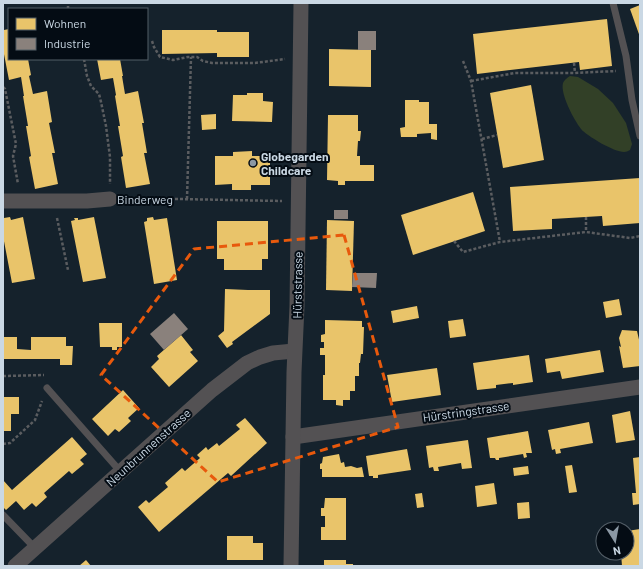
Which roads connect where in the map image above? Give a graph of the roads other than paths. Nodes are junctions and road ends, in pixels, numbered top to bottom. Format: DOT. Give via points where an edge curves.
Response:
graph roads {
  1 [pos="301,3"];
  2 [pos="613,3"];
  3 [pos="640,136"];
  4 [pos="110,199"];
  5 [pos="3,201"];
  6 [pos="294,350"];
  7 [pos="640,387"];
  8 [pos="47,388"];
  9 [pos="293,437"];
  10 [pos="120,471"];
  11 [pos="3,515"];
  12 [pos="35,548"];
  13 [pos="15,566"];
  14 [pos="291,566"];
  1 -- 6 [label="street, Hürststrasse"];
  2 -- 3 [label="lane" via="626,56"];
  4 -- 5 [label="street, Binderweg"];
  6 -- 9 [label="street, Hürststrasse"];
  6 -- 10 [label="street, Neunbrunnenstrasse" via="273,353 247,363 212,390"];
  7 -- 9 [label="street, Hürstringstrasse"];
  8 -- 10 [label="lane"];
  9 -- 14 [label="street, Hürststrasse"];
  10 -- 12 [label="street, Neunbrunnenstrasse"];
  11 -- 12 [label="lane"];
  12 -- 13 [label="street, Neunbrunnenstrasse"];
}
